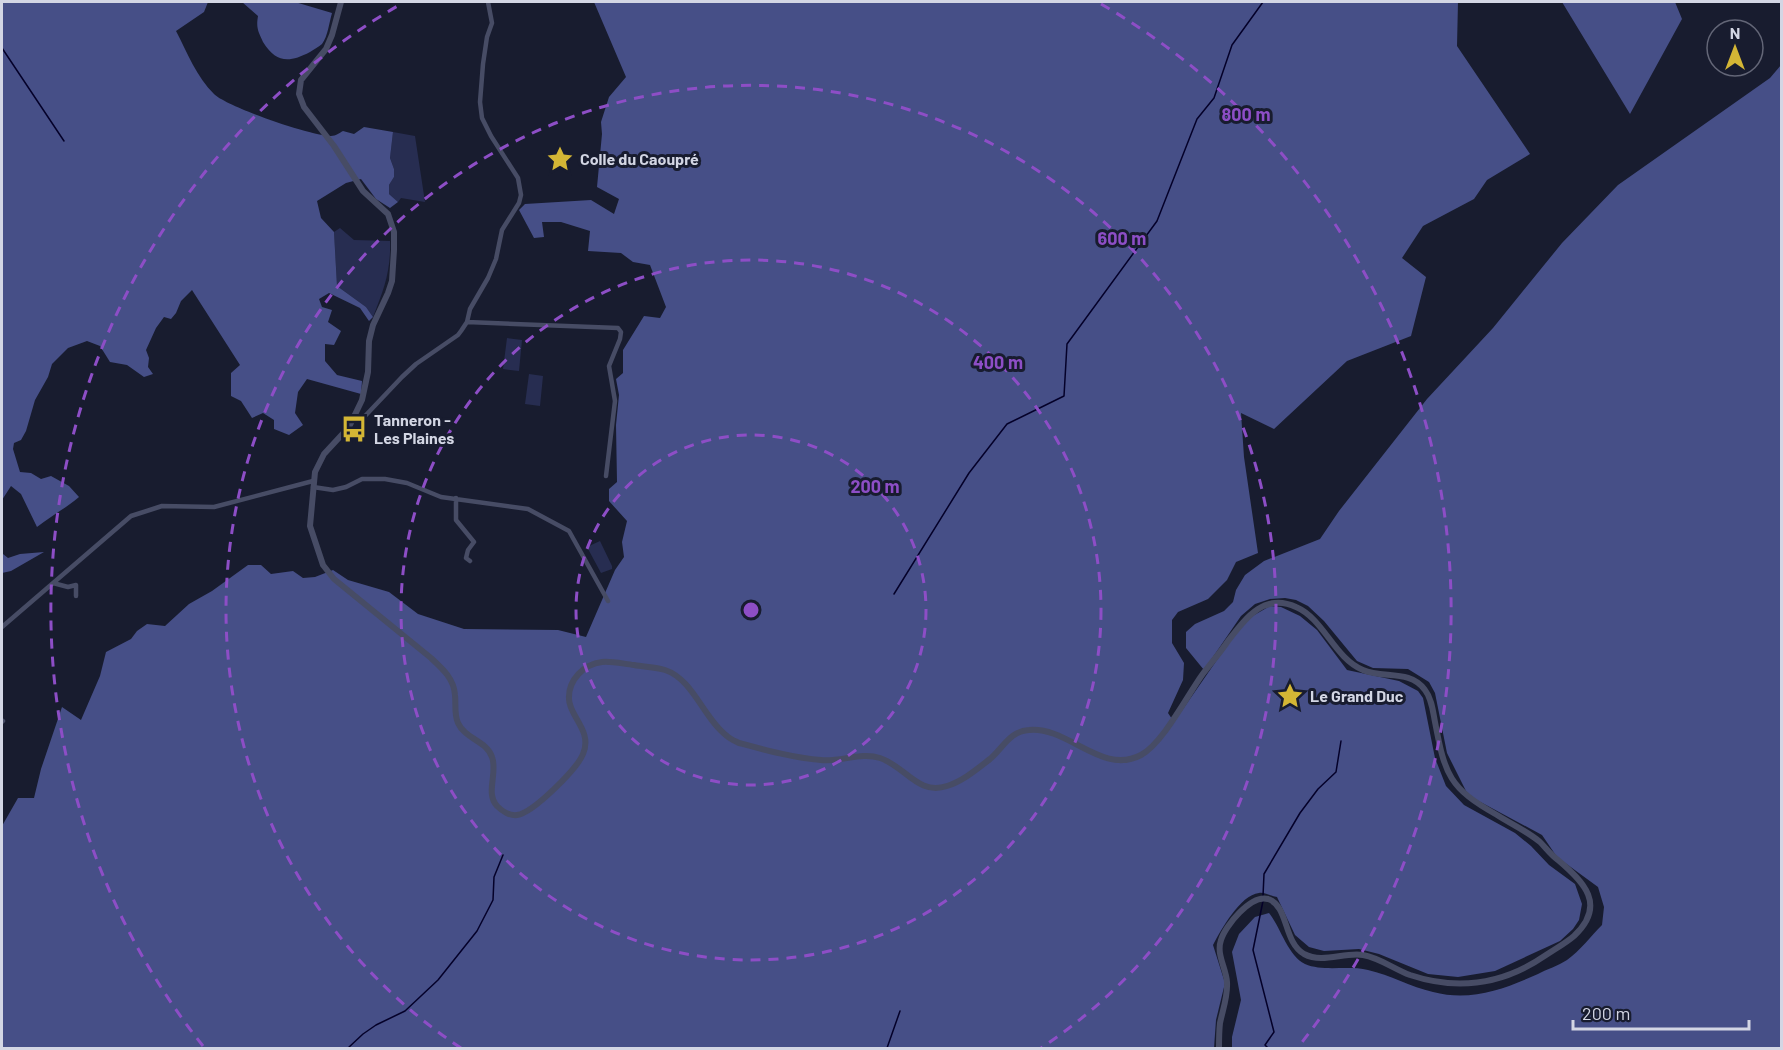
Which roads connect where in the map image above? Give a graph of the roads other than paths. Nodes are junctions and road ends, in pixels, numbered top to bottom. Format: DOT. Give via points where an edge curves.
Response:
graph roads {
  1 [pos="341,2"];
  2 [pos="488,2"];
  3 [pos="466,322"];
  4 [pos="354,419"];
  5 [pos="606,476"];
  6 [pos="313,484"];
  7 [pos="456,498"];
  8 [pos="470,561"];
  9 [pos="53,583"];
  10 [pos="76,596"];
  11 [pos="608,601"];
  12 [pos="2,627"];
  13 [pos="1219,1048"];
  1 -- 4 [label="street" via="326,49 304,74 299,94 303,107 363,191 388,214 394,232 392,281 373,325 365,389"];
  2 -- 3 [label="street" via="492,23 483,64 482,118 518,178 521,195 502,230 496,259"];
  3 -- 4 [label="street" via="458,335 409,370 366,415"];
  3 -- 5 [label="street" via="618,328 620,339 609,366 615,401"];
  4 -- 6 [label="street" via="319,460"];
  6 -- 7 [label="street" via="333,490 362,479 385,479"];
  6 -- 9 [label="street" via="214,507 175,505 148,509 119,525"];
  6 -- 13 [label="street" via="310,526 320,557 334,579 446,673 455,693 458,722 465,733 490,751 494,762 492,795 498,807 510,815 529,811 584,753 585,733 568,700 572,682 594,663 655,668 679,677 716,725 739,743 819,760 881,758 925,788 935,789 969,775 1023,730 1046,732 1116,760 1141,755 1163,733 1246,616 1271,603 1297,607 1360,669 1406,677 1424,689 1452,782 1472,801 1538,841 1583,882 1589,911 1576,934 1535,963 1505,977 1458,984 1410,975 1364,955 1309,956 1293,944 1275,903 1263,898 1252,901 1221,939 1219,949 1227,995"];
  7 -- 8 [label="street" via="456,520 474,542 466,558"];
  7 -- 11 [label="street" via="528,509 568,531"];
  9 -- 10 [label="street" via="76,585"];
  9 -- 12 [label="street"];
}
